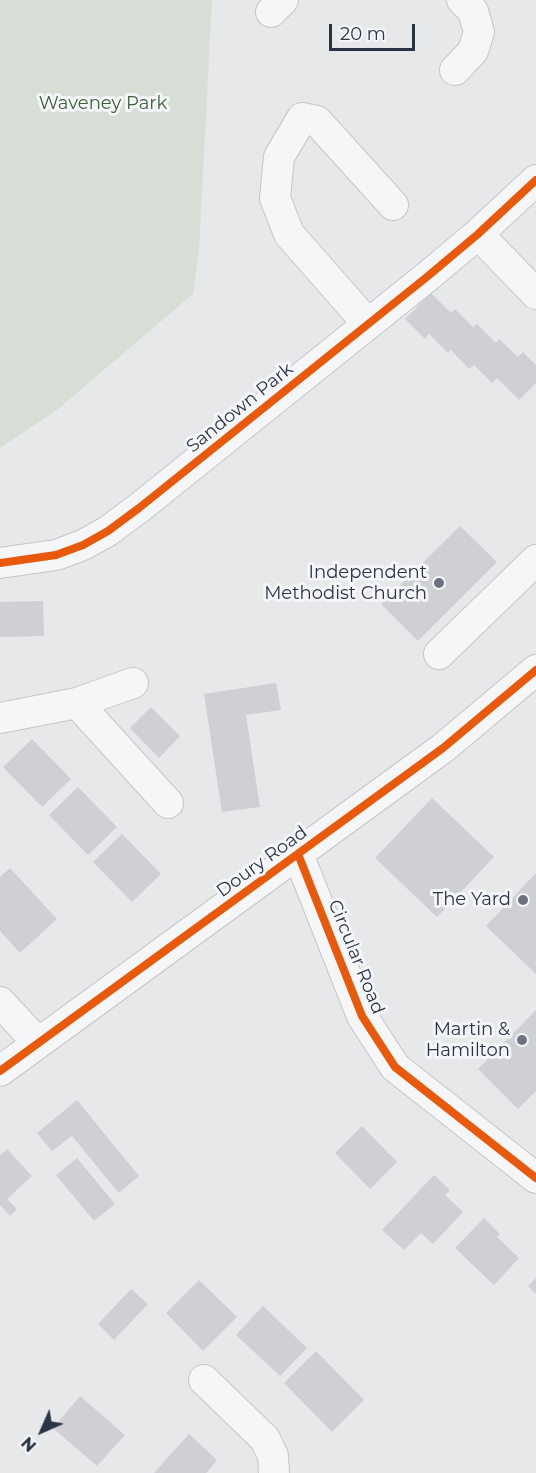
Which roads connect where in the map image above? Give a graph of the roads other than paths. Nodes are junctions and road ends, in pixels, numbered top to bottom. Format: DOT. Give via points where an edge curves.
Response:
graph roads {
  1 [pos="462,0"];
  2 [pos="455,70"];
  3 [pos="536,180"];
  4 [pos="393,206"];
  5 [pos="478,234"];
  6 [pos="536,294"];
  7 [pos="368,324"];
  8 [pos="536,560"];
  9 [pos="0,562"];
  10 [pos="439,654"];
  11 [pos="536,670"];
  12 [pos="133,683"];
  13 [pos="77,703"];
  14 [pos="0,718"];
  15 [pos="168,803"];
  16 [pos="298,854"];
  17 [pos="0,1002"];
  18 [pos="38,1043"];
  19 [pos="0,1071"];
  20 [pos="530,1162"];
  21 [pos="204,1380"];
  22 [pos="274,1473"];
  1 -- 2 [label="street" via="473,11 479,32 473,51"];
  3 -- 5 [label="street, Sandown Park"];
  4 -- 7 [label="street" via="317,121 302,118 279,157 275,198 289,234"];
  5 -- 6 [label="street"];
  5 -- 7 [label="street, Sandown Park"];
  7 -- 9 [label="street, Sandown Park" via="108,531 56,555"];
  8 -- 10 [label="street"];
  11 -- 16 [label="street, Doury Road" via="443,748"];
  12 -- 13 [label="street"];
  13 -- 14 [label="street"];
  13 -- 15 [label="street"];
  16 -- 18 [label="street, Doury Road"];
  16 -- 20 [label="street, Circular Road" via="362,1016 395,1067"];
  17 -- 18 [label="street"];
  18 -- 19 [label="street, Doury Road"];
  21 -- 22 [label="street" via="265,1438 273,1456"];
}
